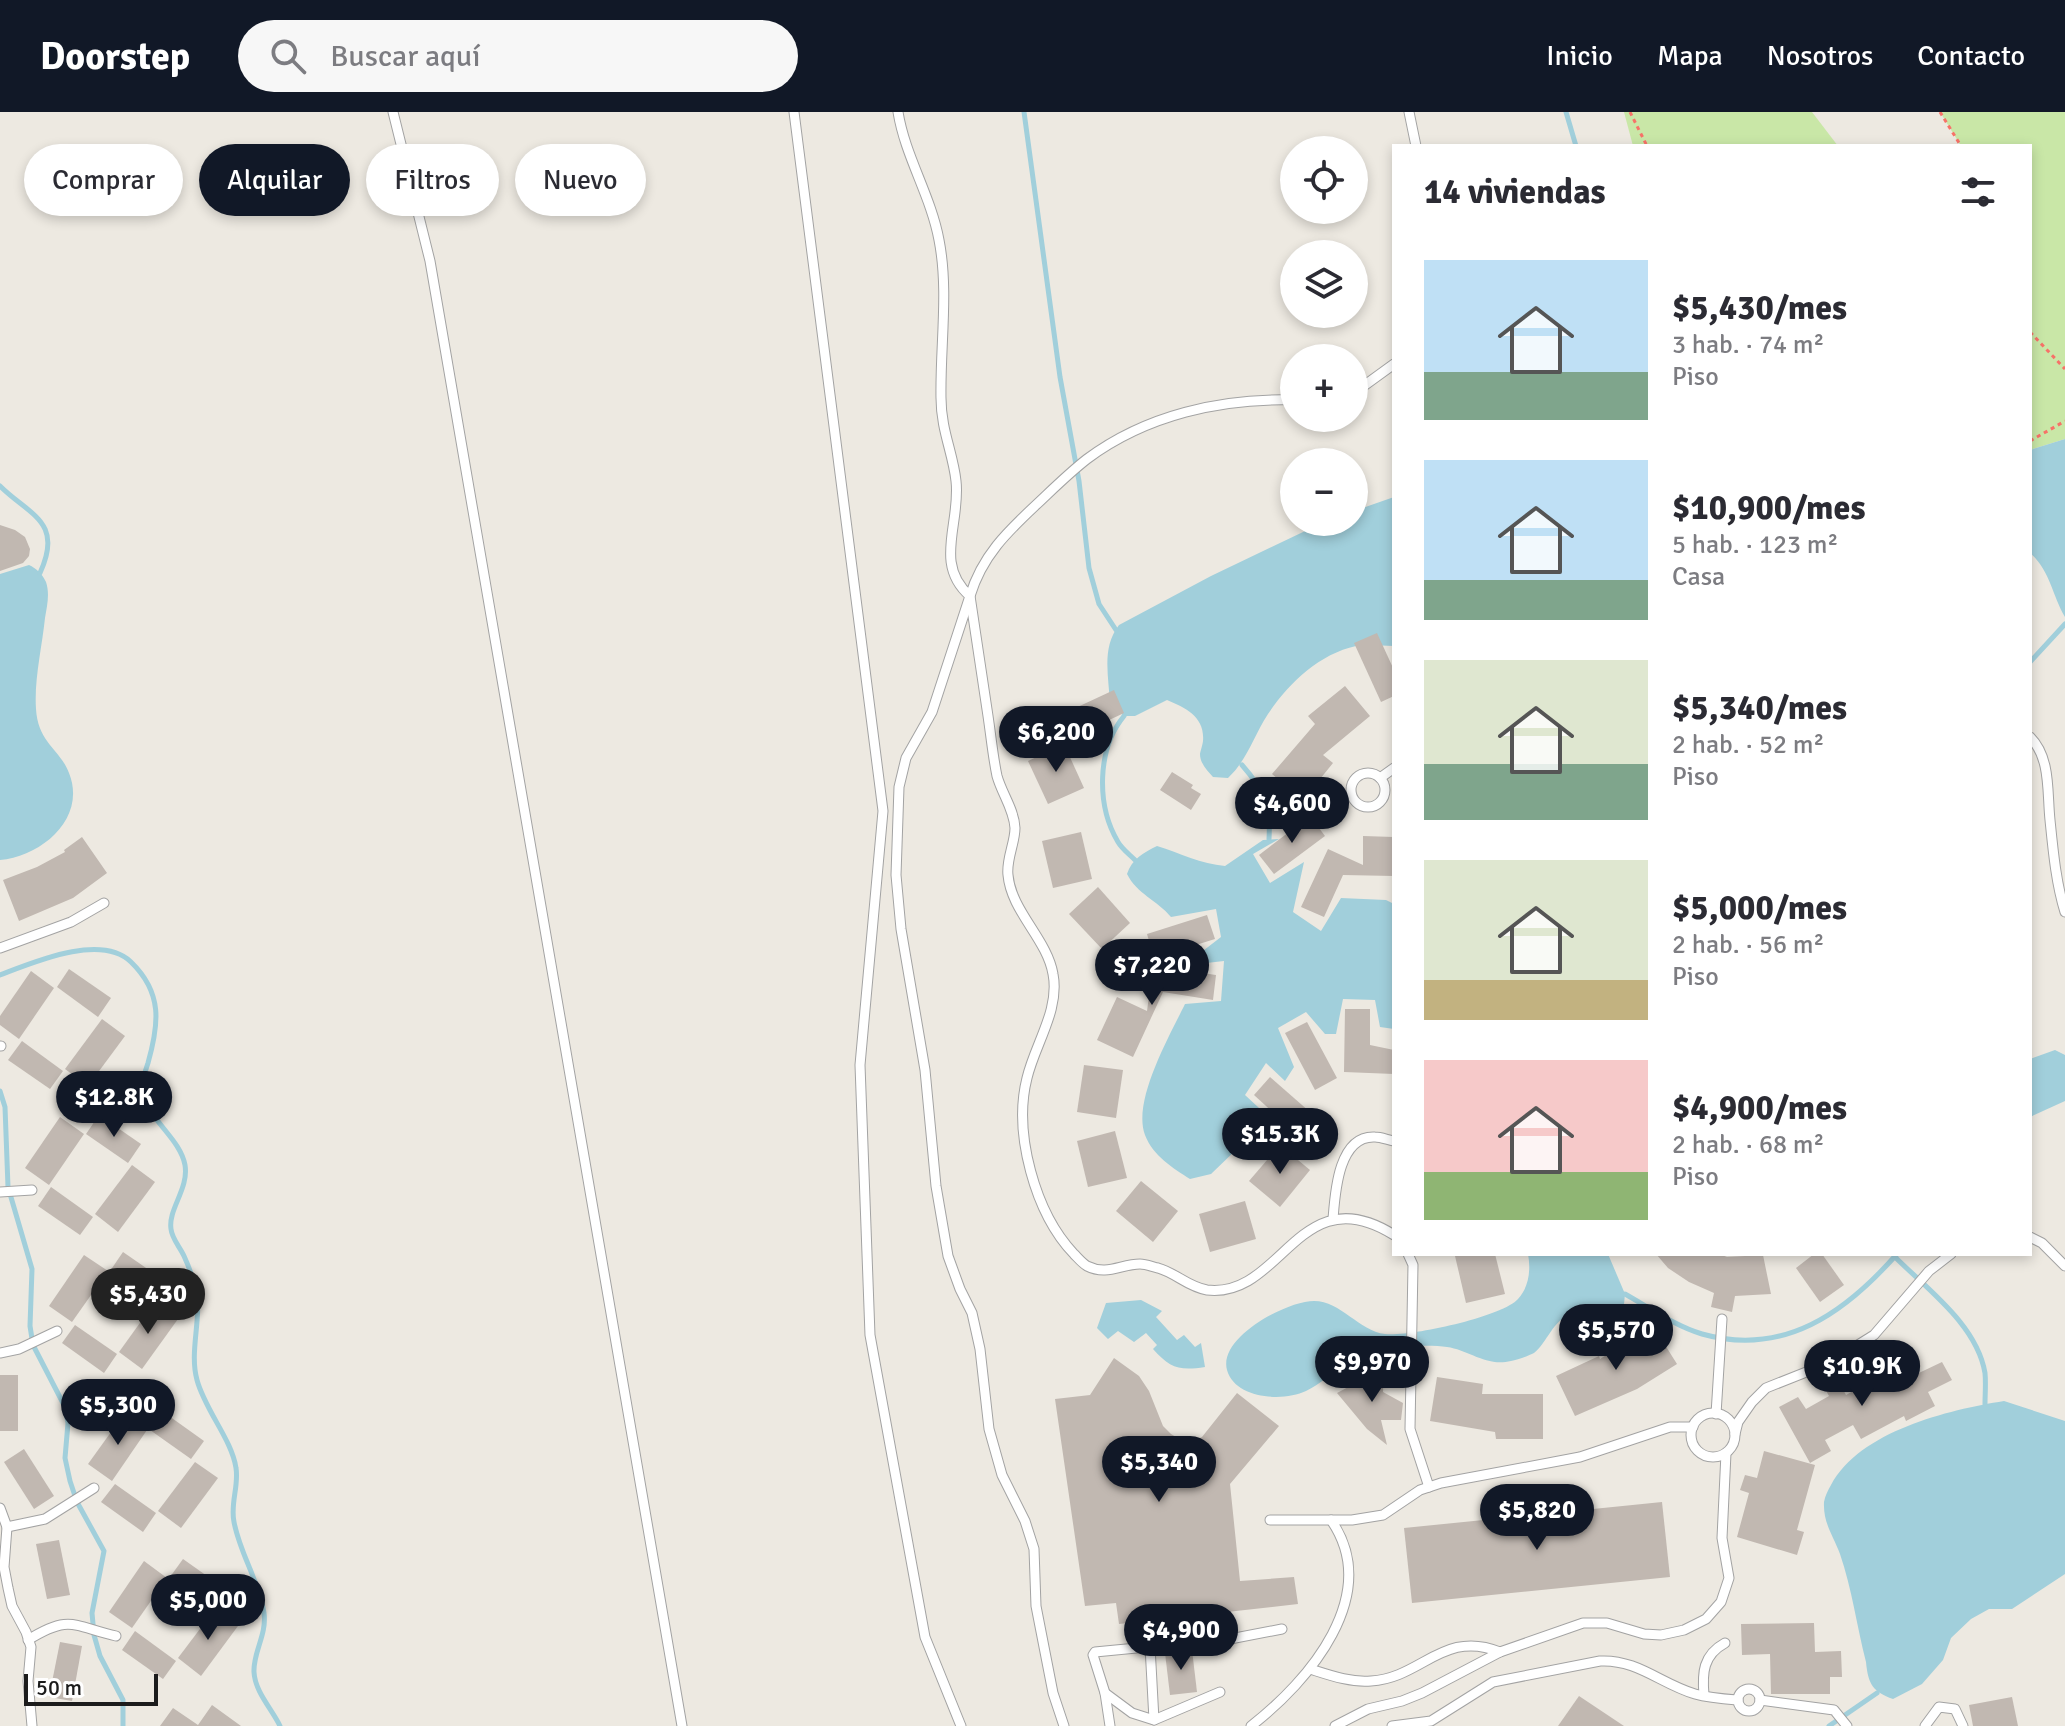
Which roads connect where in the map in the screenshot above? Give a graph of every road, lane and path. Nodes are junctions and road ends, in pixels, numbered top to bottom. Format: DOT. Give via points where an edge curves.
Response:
graph roads {
  1 [pos="393,112"];
  2 [pos="794,112"];
  3 [pos="898,112"];
  4 [pos="1409,112"];
  5 [pos="1630,112"];
  6 [pos="1940,112"];
  7 [pos="1416,144"];
  8 [pos="1646,144"];
  9 [pos="1960,144"];
  10 [pos="2032,334"];
  11 [pos="1392,365"];
  12 [pos="2065,369"];
  13 [pos="1368,383"];
  14 [pos="1280,400"];
  15 [pos="2065,421"];
  16 [pos="2032,440"];
  17 [pos="970,596"];
  18 [pos="2032,739"];
  19 [pos="1392,769"];
  20 [pos="1380,778"];
  21 [pos="104,903"];
  22 [pos="2065,912"];
  23 [pos="0,948"];
  24 [pos="1392,1141"];
  25 [pos="27,1191"];
  26 [pos="1,1192"];
  27 [pos="1333,1219"];
  28 [pos="1392,1234"];
  29 [pos="2032,1238"];
  30 [pos="1409,1256"];
  31 [pos="1949,1256"];
  32 [pos="2065,1266"];
  33 [pos="1722,1322"];
  34 [pos="57,1331"];
  35 [pos="0,1353"];
  36 [pos="1716,1414"];
  37 [pos="1693,1427"];
  38 [pos="1735,1434"];
  39 [pos="1726,1453"];
  40 [pos="1429,1487"];
  41 [pos="94,1488"];
  42 [pos="0,1508"];
  43 [pos="1270,1520"];
  44 [pos="1331,1520"];
  45 [pos="7,1527"];
  46 [pos="1282,1629"];
  47 [pos="116,1636"];
  48 [pos="28,1640"];
  49 [pos="1725,1643"];
  50 [pos="1150,1646"];
  51 [pos="1500,1652"];
  52 [pos="1310,1669"];
  53 [pos="1220,1692"];
  54 [pos="1105,1693"];
  55 [pos="1704,1695"];
  56 [pos="1738,1700"];
  57 [pos="1760,1700"];
  58 [pos="1154,1720"];
  59 [pos="32,1726"];
  60 [pos="682,1726"];
  61 [pos="961,1726"];
  62 [pos="1064,1726"];
  63 [pos="1110,1726"];
  64 [pos="1251,1726"];
  65 [pos="1335,1726"];
  66 [pos="1392,1726"];
  67 [pos="1847,1726"];
  68 [pos="1925,1726"];
  69 [pos="1963,1726"];
  1 -- 60 [label="lane" via="430,261"];
  2 -- 61 [label="lane" via="883,811 860,1065 870,1335 925,1637"];
  3 -- 17 [label="lane" via="939,237 943,431 956,481 951,568"];
  4 -- 7 [label="lane"];
  5 -- 8 [label="path"];
  6 -- 9 [label="path"];
  10 -- 12 [label="path"];
  11 -- 13 [label="lane"];
  14 -- 17 [label="lane" via="1201,407 1133,432 1084,461 998,541"];
  15 -- 16 [label="path"];
  17 -- 27 [label="lane" via="998,778 1015,828 1007,874 1053,972 1055,994 1026,1080 1023,1108 1031,1174 1054,1229 1086,1266 1105,1271 1140,1264 1210,1290 1246,1282 1297,1238"];
  17 -- 62 [label="lane" via="932,712 906,758 899,787 896,875 948,1256 972,1313 989,1429 1002,1475 1034,1549 1038,1619"];
  18 -- 22 [label="lane" via="2046,766"];
  19 -- 20 [label="lane"];
  21 -- 23 [label="lane" via="71,922"];
  24 -- 27 [label="lane" via="1372,1136 1345,1154"];
  25 -- 26 [label="lane"];
  27 -- 28 [label="lane" via="1351,1219"];
  29 -- 32 [label="lane"];
  30 -- 40 [label="lane" via="1413,1265 1410,1429"];
  31 -- 38 [label="lane" via="1874,1335 1814,1370 1766,1388 1738,1422"];
  33 -- 36 [label="lane"];
  34 -- 35 [label="lane"];
  36 -- 37 [label="lane" via="1702,1417"];
  36 -- 38 [label="lane" via="1729,1421"];
  37 -- 39 [label="lane" via="1692,1441 1699,1452 1712,1457"];
  37 -- 40 [label="lane" via="1670,1427 1580,1457"];
  38 -- 39 [label="lane"];
  39 -- 51 [label="lane" via="1722,1538 1729,1578 1721,1602 1706,1619 1661,1635 1583,1623"];
  40 -- 44 [label="lane" via="1383,1515"];
  41 -- 45 [label="lane" via="45,1519"];
  42 -- 45 [label="lane"];
  43 -- 44 [label="lane"];
  44 -- 52 [label="lane" via="1349,1581 1343,1611"];
  45 -- 48 [label="lane" via="4,1567 12,1606"];
  46 -- 50 [label="lane"];
  47 -- 48 [label="lane" via="73,1623 58,1624"];
  48 -- 59 [label="lane"];
  49 -- 55 [label="lane" via="1703,1670"];
  50 -- 54 [label="lane" via="1095,1652"];
  50 -- 58 [label="lane"];
  51 -- 52 [label="lane" via="1481,1644 1461,1647 1399,1676 1370,1682"];
  51 -- 65 [label="lane" via="1422,1693 1368,1709"];
  52 -- 64 [label="lane"];
  53 -- 58 [label="lane"];
  54 -- 58 [label="lane" via="1132,1713"];
  54 -- 63 [label="lane"];
  55 -- 56 [label="lane"];
  55 -- 66 [label="lane" via="1633,1665 1600,1661 1493,1682 1431,1721"];
  56 -- 57 [label="lane" via="1747,1710"];
  56 -- 57 [label="lane" via="1749,1689"];
  57 -- 67 [label="lane" via="1834,1710"];
  68 -- 69 [label="lane" via="1939,1707 1955,1709"];
}
